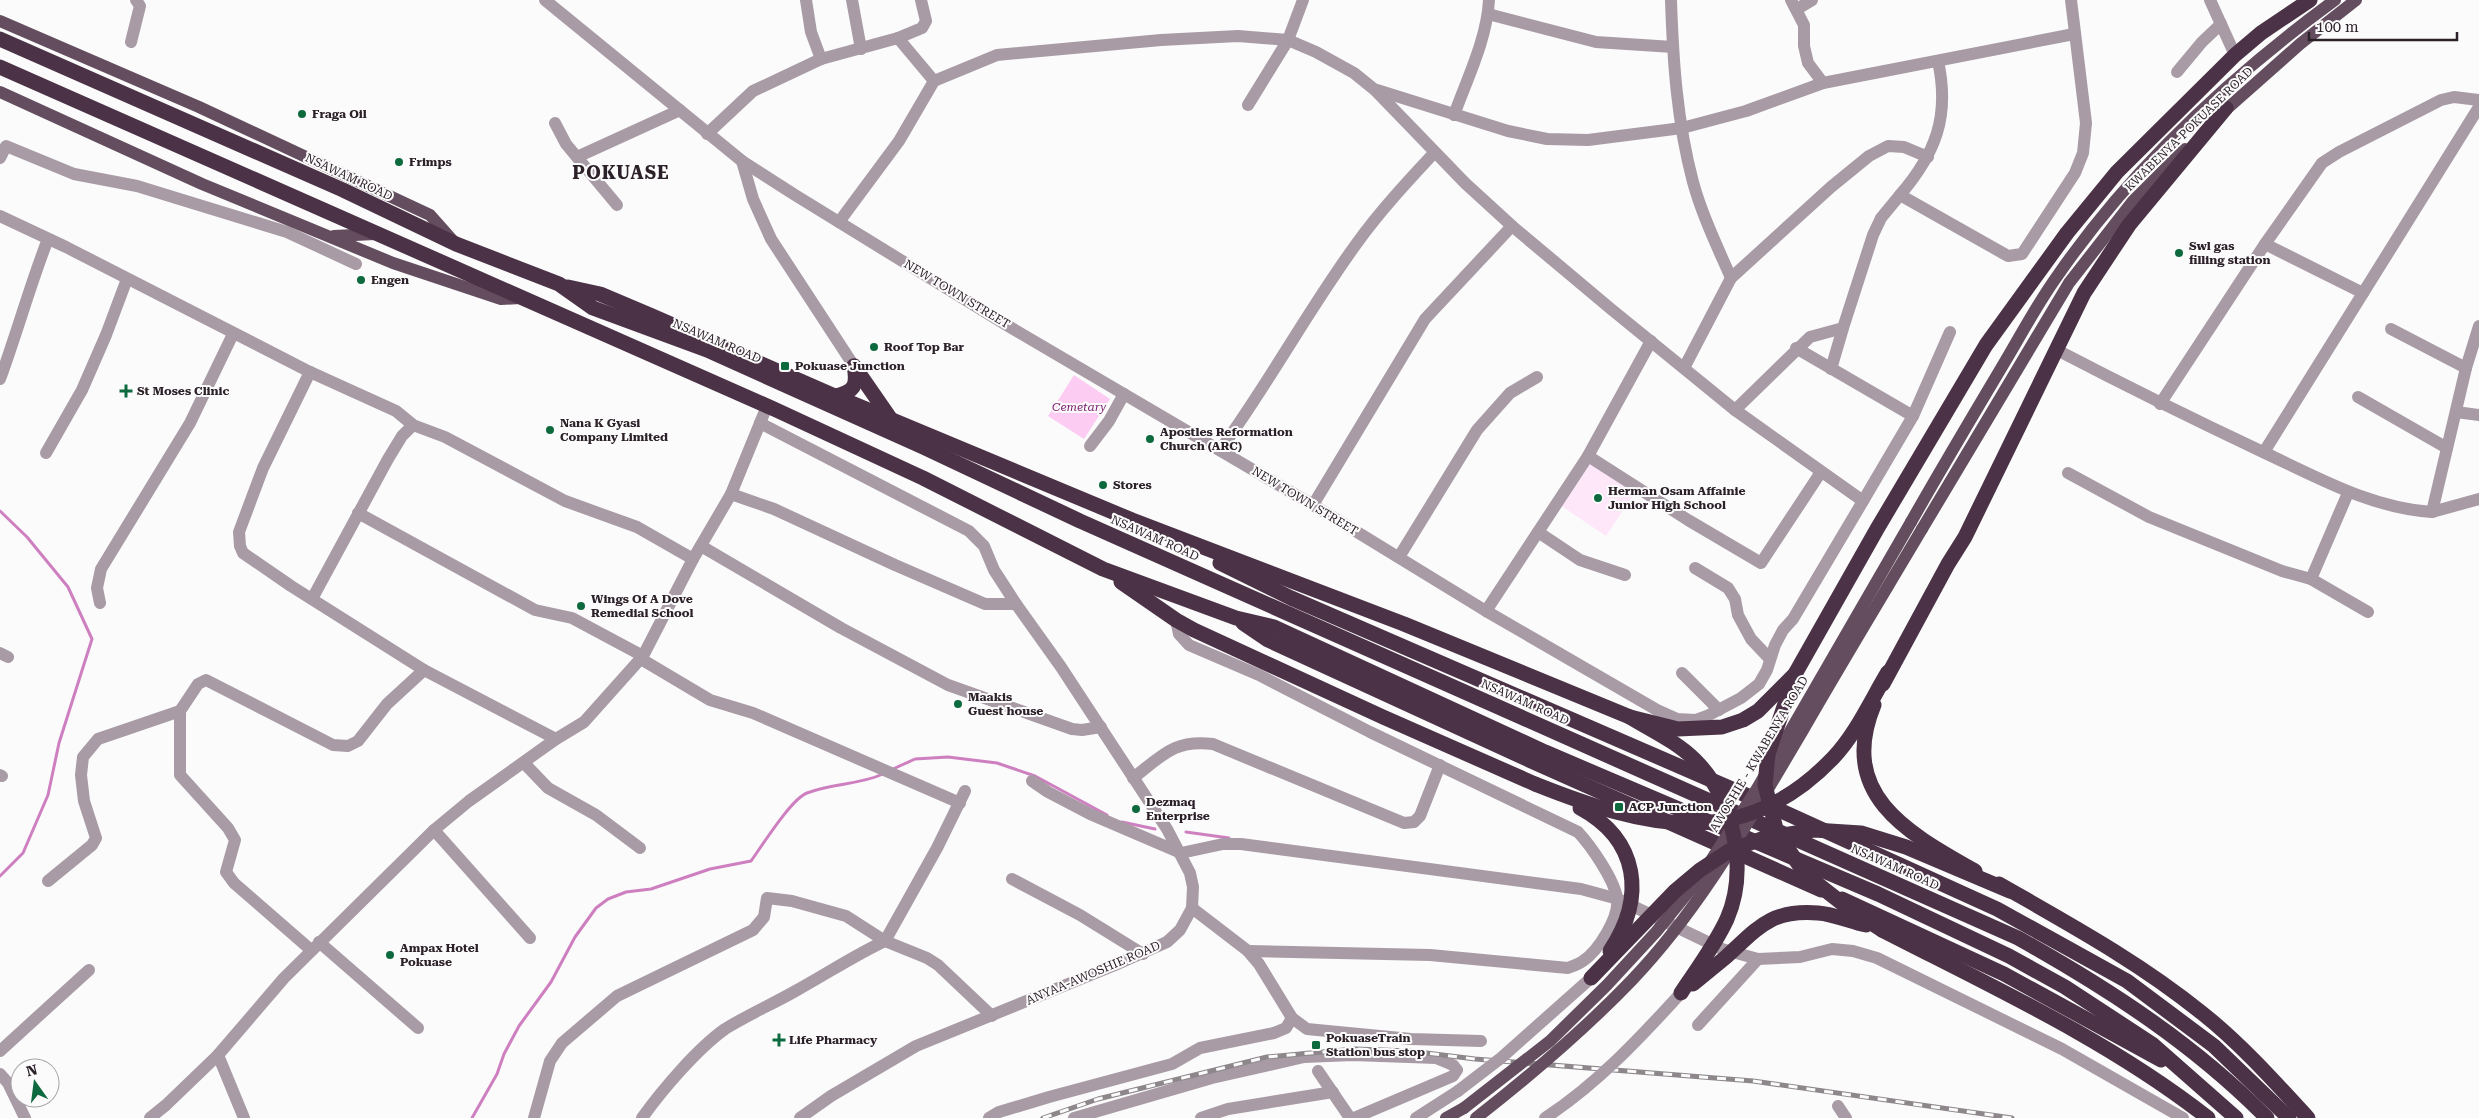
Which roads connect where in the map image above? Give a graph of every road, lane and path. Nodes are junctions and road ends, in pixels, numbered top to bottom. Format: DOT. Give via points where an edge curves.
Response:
graph roads {
  1 [pos="136,0"];
  2 [pos="545,0"];
  3 [pos="806,0"];
  4 [pos="852,0"];
  5 [pos="921,0"];
  6 [pos="1303,0"];
  7 [pos="1489,0"];
  8 [pos="1672,0"];
  9 [pos="1812,0"];
  10 [pos="2070,0"];
  11 [pos="2210,0"];
  12 [pos="2310,0"];
  13 [pos="2335,0"];
  14 [pos="2356,0"];
  15 [pos="1794,4"];
  16 [pos="1488,14"];
  17 [pos="0,21"];
  18 [pos="2221,24"];
  19 [pos="2074,34"];
  20 [pos="898,38"];
  21 [pos="0,39"];
  22 [pos="1288,40"];
  23 [pos="131,42"];
  24 [pos="1673,47"];
  25 [pos="861,49"];
  26 [pos="2235,55"];
  27 [pos="821,59"];
  28 [pos="1938,61"];
  29 [pos="0,67"];
  30 [pos="2177,72"];
  31 [pos="934,81"];
  32 [pos="1823,83"];
  33 [pos="1375,90"];
  34 [pos="0,92"];
  35 [pos="2479,100"];
  36 [pos="1248,105"];
  37 [pos="2479,107"];
  38 [pos="2226,108"];
  39 [pos="680,110"];
  40 [pos="1454,115"];
  41 [pos="555,124"];
  42 [pos="1682,128"];
  43 [pos="707,134"];
  44 [pos="1434,153"];
  45 [pos="578,157"];
  46 [pos="1928,157"];
  47 [pos="0,158"];
  48 [pos="742,161"];
  49 [pos="1900,194"];
  50 [pos="617,205"];
  51 [pos="0,216"];
  52 [pos="839,222"];
  53 [pos="1512,226"];
  54 [pos="376,234"];
  55 [pos="329,236"];
  56 [pos="48,239"];
  57 [pos="456,244"];
  58 [pos="2265,244"];
  59 [pos="356,264"];
  60 [pos="1731,278"];
  61 [pos="127,279"];
  62 [pos="560,284"];
  63 [pos="2363,293"];
  64 [pos="520,298"];
  65 [pos="1842,328"];
  66 [pos="2391,329"];
  67 [pos="1950,332"];
  68 [pos="2478,332"];
  69 [pos="233,334"];
  70 [pos="1651,341"];
  71 [pos="1796,348"];
  72 [pos="2057,350"];
  73 [pos="854,366"];
  74 [pos="1684,368"];
  75 [pos="2466,368"];
  76 [pos="1831,369"];
  77 [pos="310,372"];
  78 [pos="1537,377"];
  79 [pos="0,379"];
  80 [pos="1124,394"];
  81 [pos="834,396"];
  82 [pos="2358,397"];
  83 [pos="2160,404"];
  84 [pos="767,406"];
  85 [pos="1735,410"];
  86 [pos="2456,412"];
  87 [pos="2479,415"];
  88 [pos="1913,416"];
  89 [pos="890,418"];
  90 [pos="760,423"];
  91 [pos="413,425"];
  92 [pos="1090,446"];
  93 [pos="2447,448"];
  94 [pos="1220,450"];
  95 [pos="46,452"];
  96 [pos="2264,452"];
  97 [pos="1588,456"];
  98 [pos="1821,472"];
  99 [pos="2068,473"];
  100 [pos="2348,493"];
  101 [pos="731,494"];
  102 [pos="2479,499"];
  103 [pos="1863,501"];
  104 [pos="1313,505"];
  105 [pos="2432,512"];
  106 [pos="358,513"];
  107 [pos="1132,520"];
  108 [pos="1911,522"];
  109 [pos="1922,529"];
  110 [pos="1538,532"];
  111 [pos="701,546"];
  112 [pos="1399,557"];
  113 [pos="693,559"];
  114 [pos="1695,568"];
  115 [pos="1103,569"];
  116 [pos="1625,575"];
  117 [pos="2311,579"];
  118 [pos="312,599"];
  119 [pos="100,603"];
  120 [pos="1016,604"];
  121 [pos="1486,611"];
  122 [pos="2368,612"];
  123 [pos="1176,620"];
  124 [pos="642,658"];
  125 [pos="1769,658"];
  126 [pos="424,670"];
  127 [pos="1888,672"];
  128 [pos="1682,673"];
  129 [pos="1795,674"];
  130 [pos="1719,710"];
  131 [pos="180,711"];
  132 [pos="1630,717"];
  133 [pos="1101,727"];
  134 [pos="556,739"];
  135 [pos="524,763"];
  136 [pos="1440,765"];
  137 [pos="1133,778"];
  138 [pos="1032,781"];
  139 [pos="1535,784"];
  140 [pos="965,791"];
  141 [pos="960,804"];
  142 [pos="434,830"];
  143 [pos="640,848"];
  144 [pos="1181,853"];
  145 [pos="1012,879"];
  146 [pos="48,881"];
  147 [pos="2010,891"];
  148 [pos="1618,899"];
  149 [pos="1192,908"];
  150 [pos="1882,930"];
  151 [pos="530,938"];
  152 [pos="885,940"];
  153 [pos="315,946"];
  154 [pos="1248,951"];
  155 [pos="1143,954"];
  156 [pos="1758,959"];
  157 [pos="89,970"];
  158 [pos="1591,978"];
  159 [pos="1681,993"];
  160 [pos="992,1016"];
  161 [pos="1292,1018"];
  162 [pos="1698,1025"];
  163 [pos="418,1028"];
  164 [pos="1411,1040"];
  165 [pos="1481,1041"];
  166 [pos="0,1051"];
  167 [pos="218,1055"];
  168 [pos="1410,1057"];
  169 [pos="1318,1071"];
  170 [pos="0,1074"];
  171 [pos="1333,1092"];
  172 [pos="1838,1106"];
  173 [pos="25,1118"];
  174 [pos="150,1118"];
  175 [pos="244,1118"];
  176 [pos="534,1118"];
  177 [pos="642,1118"];
  178 [pos="800,1118"];
  179 [pos="989,1118"];
  180 [pos="1074,1118"];
  181 [pos="1200,1118"];
  182 [pos="1350,1118"];
  183 [pos="1354,1118"];
  184 [pos="1416,1118"];
  185 [pos="1446,1118"];
  186 [pos="1476,1118"];
  187 [pos="1545,1118"];
  188 [pos="1846,1118"];
  189 [pos="2183,1118"];
  190 [pos="2208,1118"];
  191 [pos="2236,1118"];
  192 [pos="2267,1118"];
  193 [pos="2289,1118"];
  194 [pos="2308,1118"];
  1 -- 23 [label="street" via="140,6"];
  2 -- 39 [label="street, NEW TOWN STREET"];
  3 -- 27 [label="street" via="811,32"];
  4 -- 25 [label="street"];
  5 -- 20 [label="street" via="925,24"];
  6 -- 22 [label="street"];
  7 -- 16 [label="street"];
  8 -- 24 [label="street"];
  9 -- 15 [label="street"];
  10 -- 19 [label="street"];
  11 -- 18 [label="street"];
  12 -- 26 [label="highway"];
  13 -- 108 [label="main road, KWABENYA-POKUASE ROAD" via="2266,53 2193,117 2104,215 2058,275"];
  14 -- 38 [label="main road, KWABENYA-POKUASE ROAD"];
  15 -- 32 [label="street" via="1804,25 1808,62"];
  16 -- 24 [label="street" via="1596,42"];
  16 -- 40 [label="street"];
  17 -- 57 [label="main road" via="199,107 430,215"];
  18 -- 26 [label="street"];
  18 -- 30 [label="street"];
  19 -- 28 [label="street"];
  19 -- 49 [label="street" via="2086,123 2083,153 2075,173 2022,254 2008,256"];
  20 -- 25 [label="street"];
  20 -- 31 [label="street"];
  21 -- 57 [label="highway, NSAWAM ROAD" via="343,190"];
  22 -- 31 [label="street" via="1238,36 1151,40 997,55"];
  22 -- 33 [label="street" via="1354,73"];
  22 -- 36 [label="street"];
  24 -- 42 [label="street"];
  25 -- 27 [label="street"];
  26 -- 129 [label="highway" via="2117,172 2044,264 1986,345 1876,529"];
  27 -- 43 [label="street" via="753,91"];
  28 -- 32 [label="street"];
  28 -- 46 [label="street" via="1943,100"];
  29 -- 54 [label="highway"];
  31 -- 52 [label="street" via="899,141"];
  32 -- 42 [label="street" via="1729,116"];
  33 -- 40 [label="street"];
  33 -- 44 [label="street"];
  34 -- 55 [label="main road" via="202,184"];
  35 -- 58 [label="street" via="2454,97 2440,100 2322,163"];
  37 -- 63 [label="street"];
  38 -- 72 [label="highway" via="2129,225 2084,293"];
  38 -- 109 [label="main road, KWABENYA-POKUASE ROAD" via="2133,201 2069,283"];
  39 -- 43 [label="street, NEW TOWN STREET"];
  39 -- 45 [label="street"];
  40 -- 42 [label="street" via="1547,139 1588,140"];
  41 -- 45 [label="street"];
  42 -- 60 [label="street" via="1704,216"];
  43 -- 48 [label="street, NEW TOWN STREET"];
  44 -- 53 [label="street"];
  44 -- 94 [label="street" via="1396,193 1357,243"];
  45 -- 50 [label="street"];
  46 -- 49 [label="street"];
  46 -- 60 [label="street" via="1904,147 1888,146 1869,156"];
  47 -- 59 [label="street" via="6,146 74,174 137,186 288,232"];
  48 -- 52 [label="street, NEW TOWN STREET"];
  48 -- 73 [label="street" via="753,199 772,239"];
  49 -- 65 [label="street" via="1881,218 1873,235"];
  51 -- 56 [label="street"];
  52 -- 80 [label="street, NEW TOWN STREET"];
  53 -- 70 [label="street"];
  53 -- 104 [label="street" via="1425,319"];
  54 -- 55 [label="main road"];
  54 -- 64 [label="highway"];
  55 -- 64 [label="main road" via="393,263 501,299"];
  56 -- 61 [label="street"];
  56 -- 79 [label="street"];
  57 -- 62 [label="highway, NSAWAM ROAD"];
  58 -- 63 [label="street"];
  58 -- 83 [label="street"];
  60 -- 74 [label="street"];
  61 -- 69 [label="street"];
  61 -- 95 [label="street" via="82,390"];
  62 -- 81 [label="highway" via="600,294"];
  62 -- 192 [label="highway, NSAWAM ROAD" via="592,308 707,350 1080,521 2018,938 2076,970 2163,1028 2240,1090"];
  63 -- 96 [label="street"];
  64 -- 84 [label="highway"];
  65 -- 71 [label="street" via="1810,337"];
  65 -- 76 [label="street"];
  66 -- 75 [label="street"];
  67 -- 88 [label="street, NEW TOWN STREET"];
  68 -- 75 [label="street"];
  69 -- 77 [label="street"];
  69 -- 119 [label="street" via="190,423 101,569 97,588"];
  70 -- 74 [label="street"];
  70 -- 97 [label="street"];
  71 -- 76 [label="street"];
  71 -- 85 [label="street"];
  72 -- 83 [label="street"];
  72 -- 127 [label="highway" via="1965,537"];
  73 -- 81 [label="highway" via="856,376 852,389"];
  73 -- 89 [label="highway"];
  74 -- 85 [label="street"];
  75 -- 86 [label="street"];
  76 -- 88 [label="street"];
  77 -- 91 [label="street" via="396,411"];
  77 -- 118 [label="street" via="263,468 238,539 249,559"];
  78 -- 112 [label="street" via="1510,393 1476,430"];
  80 -- 92 [label="street" via="1110,420"];
  80 -- 94 [label="street, NEW TOWN STREET"];
  81 -- 89 [label="highway"];
  82 -- 93 [label="street"];
  83 -- 96 [label="street"];
  84 -- 90 [label="street"];
  84 -- 115 [label="highway" via="923,478"];
  85 -- 98 [label="street"];
  86 -- 87 [label="street"];
  86 -- 93 [label="street"];
  88 -- 103 [label="street, NEW TOWN STREET"];
  89 -- 107 [label="highway"];
  90 -- 101 [label="street"];
  90 -- 120 [label="street, ANYAA-AWOSHIE ROAD" via="969,531 984,546 994,570"];
  91 -- 106 [label="street" via="402,436"];
  91 -- 113 [label="street" via="445,437 565,501 637,527"];
  93 -- 105 [label="street"];
  94 -- 104 [label="street, NEW TOWN STREET"];
  96 -- 100 [label="street"];
  97 -- 98 [label="street" via="1761,563"];
  97 -- 110 [label="street"];
  98 -- 103 [label="street"];
  99 -- 117 [label="street" via="2149,517 2282,571"];
  100 -- 105 [label="street" via="2388,506"];
  100 -- 117 [label="street"];
  101 -- 111 [label="street"];
  101 -- 120 [label="street" via="774,509 985,604"];
  102 -- 105 [label="street"];
  103 -- 125 [label="street, NEW TOWN STREET"];
  104 -- 112 [label="street, NEW TOWN STREET"];
  106 -- 118 [label="street"];
  106 -- 124 [label="street" via="535,610 572,618"];
  107 -- 132 [label="highway" via="1404,624"];
  107 -- 193 [label="highway" via="1291,598 1997,909 2127,981 2214,1046"];
  108 -- 185 [label="main road, AWOSHIE - KWABENYA ROAD, bridge" via="1758,787 1700,879 1608,985 1550,1041 1464,1108"];
  109 -- 186 [label="main road, AWOSHIE - KWABENYA ROAD, bridge" via="1759,805 1694,905 1633,979 1555,1054"];
  110 -- 116 [label="street" via="1580,560"];
  110 -- 121 [label="street"];
  111 -- 113 [label="street"];
  111 -- 133 [label="street" via="841,628 948,685 1072,729"];
  112 -- 121 [label="street, NEW TOWN STREET"];
  113 -- 124 [label="street"];
  114 -- 125 [label="street" via="1728,588 1751,638"];
  115 -- 123 [label="highway"];
  115 -- 191 [label="highway" via="1236,618 1268,640 2004,974 2178,1069"];
  117 -- 122 [label="street"];
  118 -- 126 [label="street"];
  120 -- 133 [label="street, ANYAA-AWOSHIE ROAD"];
  121 -- 130 [label="street, NEW TOWN STREET" via="1677,719 1696,720"];
  123 -- 136 [label="street" via="1179,634 1189,645 1259,675"];
  123 -- 139 [label="highway"];
  124 -- 134 [label="street" via="584,722"];
  124 -- 141 [label="street" via="710,700 753,713"];
  125 -- 130 [label="street, NEW TOWN STREET" via="1759,684"];
  126 -- 131 [label="street" via="386,704 358,741 348,746 333,745 206,680 198,684"];
  126 -- 134 [label="street"];
  127 -- 139 [label="highway, bridge" via="1834,757 1791,793 1754,812 1700,824 1672,824 1616,813"];
  127 -- 147 [label="highway, bridge" via="1867,723 1865,738 1870,783 1880,802 1915,835"];
  128 -- 130 [label="street"];
  129 -- 132 [label="highway, bridge" via="1758,711 1744,720 1722,727 1678,730"];
  129 -- 150 [label="highway, bridge" via="1768,754 1765,785 1776,833 1806,875"];
  131 -- 146 [label="street" via="98,739 83,757 84,801 96,838 92,845"];
  131 -- 153 [label="street" via="180,775 235,840 226,872 234,883"];
  132 -- 159 [label="highway, bridge" via="1693,758 1707,774 1727,813 1733,834 1737,864 1727,917"];
  133 -- 137 [label="street, ANYAA-AWOSHIE ROAD"];
  134 -- 135 [label="street"];
  135 -- 142 [label="street"];
  135 -- 143 [label="street" via="548,788 596,815"];
  136 -- 137 [label="street" via="1420,816 1414,822 1404,823 1213,744 1186,742 1176,746"];
  136 -- 148 [label="street" via="1578,832 1593,847"];
  137 -- 144 [label="street, ANYAA-AWOSHIE ROAD"];
  138 -- 144 [label="street" via="1090,814"];
  139 -- 158 [label="highway, bridge" via="1596,817 1614,834 1629,861 1633,887 1629,914 1621,935"];
  140 -- 141 [label="street"];
  141 -- 152 [label="street"];
  142 -- 151 [label="street"];
  142 -- 153 [label="street"];
  144 -- 148 [label="street" via="1223,844 1241,844 1581,889"];
  144 -- 149 [label="street, ANYAA-AWOSHIE ROAD" via="1193,887"];
  145 -- 155 [label="street" via="1080,915"];
  147 -- 158 [label="highway, bridge" via="1906,847 1861,833 1814,830 1764,838 1729,851 1700,870 1675,891"];
  147 -- 194 [label="highway" via="2105,945 2203,1014"];
  148 -- 154 [label="street" via="1613,920 1599,946 1583,961 1568,968 1430,955"];
  148 -- 156 [label="street" via="1722,949"];
  149 -- 154 [label="street"];
  149 -- 155 [label="street, ANYAA-AWOSHIE ROAD" via="1180,930 1167,942"];
  150 -- 159 [label="highway, bridge" via="1820,913 1776,917 1751,931 1726,957"];
  150 -- 190 [label="highway" via="2084,1037 2167,1086"];
  152 -- 160 [label="street" via="938,965"];
  152 -- 176 [label="street" via="846,916 792,901 767,898 764,917 753,930 617,996 562,1043 550,1061"];
  152 -- 177 [label="street" via="725,1030 709,1042"];
  153 -- 163 [label="street"];
  153 -- 167 [label="street"];
  154 -- 161 [label="street"];
  155 -- 160 [label="street, ANYAA-AWOSHIE ROAD"];
  156 -- 162 [label="street"];
  156 -- 189 [label="street" via="1800,957 1832,949 1877,958 2062,1049"];
  157 -- 166 [label="street"];
  158 -- 184 [label="street, bridge" via="1501,1058"];
  159 -- 187 [label="street, bridge" via="1611,1065"];
  160 -- 178 [label="street, ANYAA-AWOSHIE ROAD" via="916,1046"];
  161 -- 164 [label="street" via="1307,1029 1316,1031"];
  161 -- 179 [label="street" via="1286,1028 1274,1033 1200,1048 1172,1064 1041,1099 998,1112"];
  164 -- 165 [label="street"];
  164 -- 168 [label="street"];
  167 -- 174 [label="street"];
  167 -- 175 [label="street"];
  168 -- 180 [label="street" via="1294,1058"];
  168 -- 183 [label="street" via="1436,1058 1457,1070 1453,1076"];
  169 -- 171 [label="street"];
  170 -- 173 [label="street" via="8,1083"];
  171 -- 181 [label="street" via="1228,1109"];
  171 -- 182 [label="street"];
  172 -- 188 [label="street"];
}
